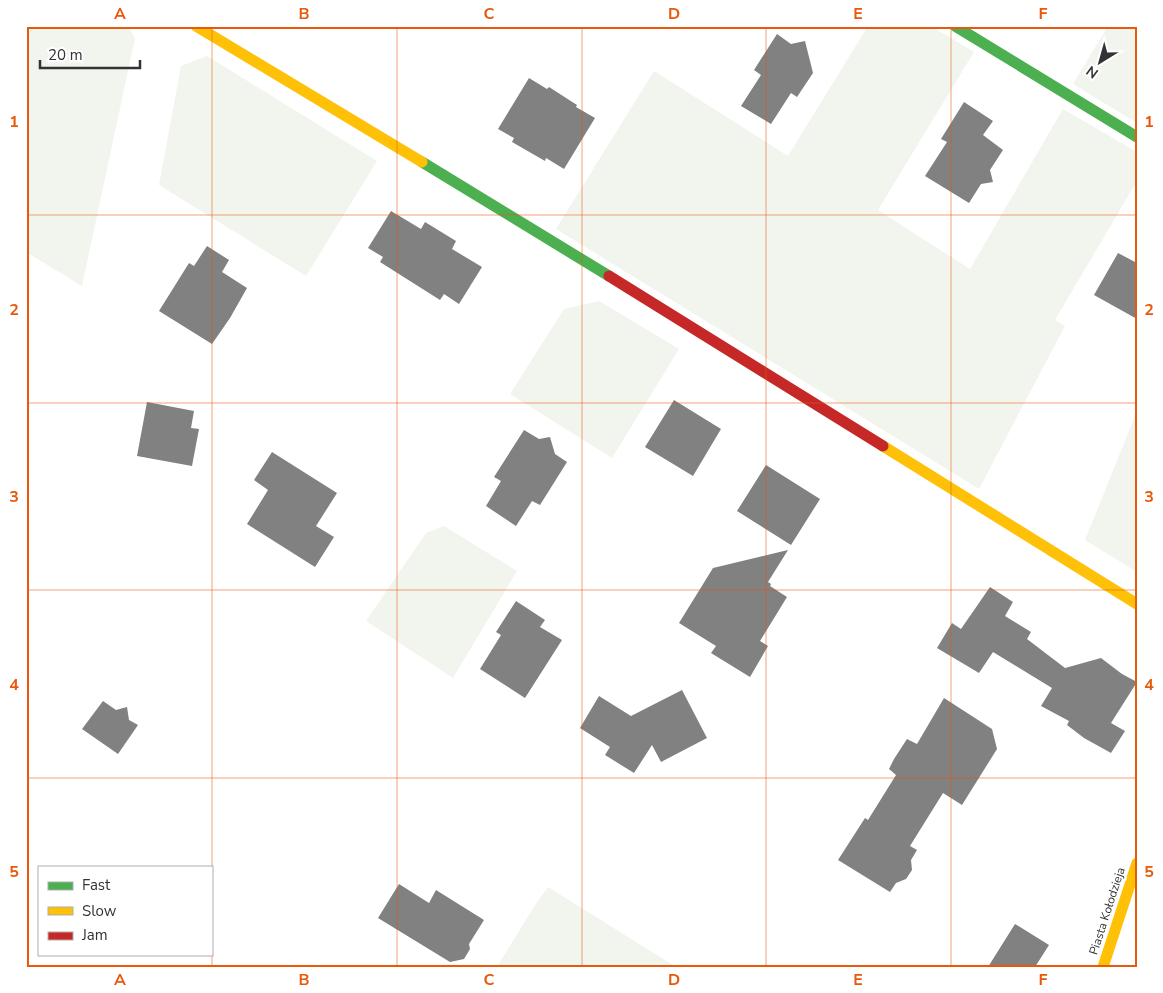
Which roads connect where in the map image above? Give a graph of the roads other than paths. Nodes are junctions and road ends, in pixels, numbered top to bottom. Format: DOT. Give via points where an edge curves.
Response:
graph roads {
  1 [pos="196,26"];
  2 [pos="954,26"];
  3 [pos="1137,138"];
  4 [pos="1137,604"];
  5 [pos="1137,863"];
  6 [pos="1103,967"];
  1 -- 4 [label="street" via="563,247"];
  2 -- 3 [label="street"];
  5 -- 6 [label="street, Piasta Kołodzieja"];
}
